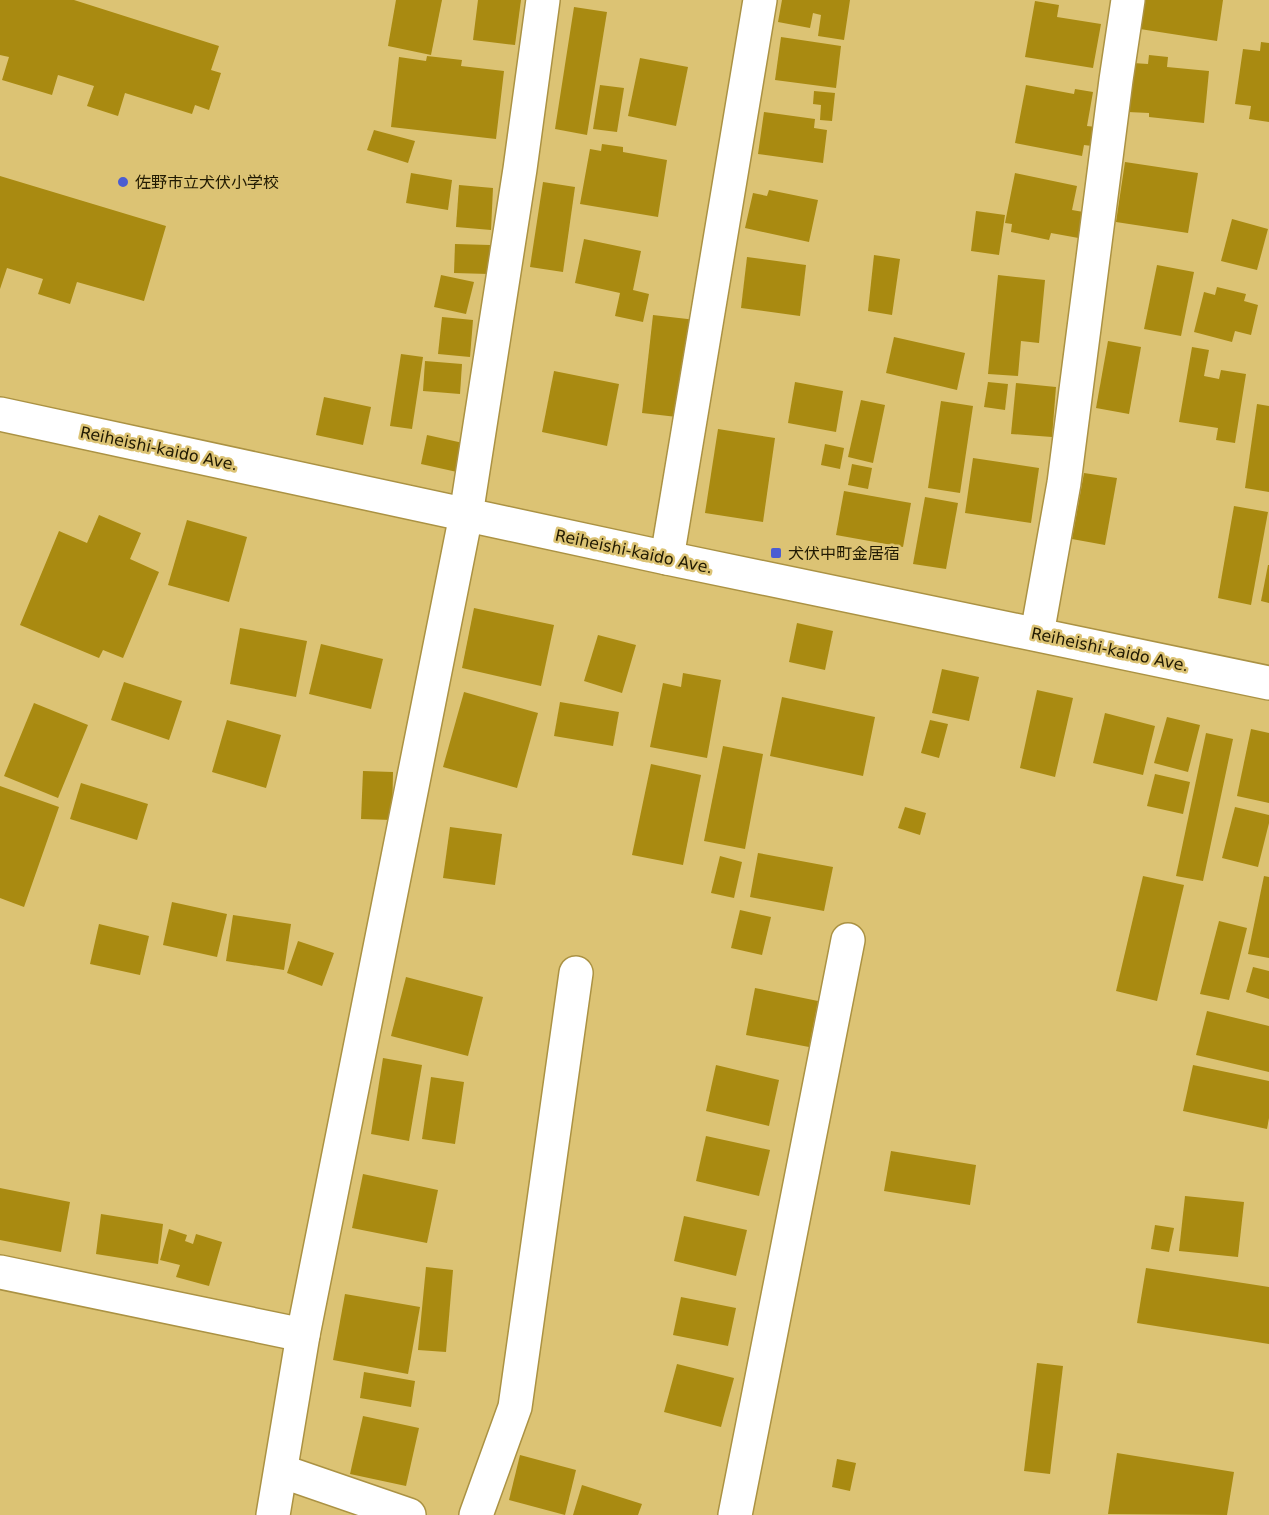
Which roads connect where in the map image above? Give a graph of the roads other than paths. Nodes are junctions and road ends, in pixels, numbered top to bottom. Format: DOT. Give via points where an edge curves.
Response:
graph roads {
  1 [pos="543,0"];
  2 [pos="760,0"];
  3 [pos="1128,0"];
  4 [pos="0,414"];
  5 [pos="466,515"];
  6 [pos="667,558"];
  7 [pos="1037,634"];
  8 [pos="1269,682"];
  9 [pos="848,940"];
  10 [pos="576,973"];
  11 [pos="0,1272"];
  12 [pos="303,1335"];
  13 [pos="280,1472"];
  14 [pos="273,1515"];
  15 [pos="409,1515"];
  16 [pos="476,1515"];
  17 [pos="735,1515"];
  1 -- 5 [label="street"];
  2 -- 6 [label="street"];
  3 -- 7 [label="street" via="1064,483"];
  4 -- 5 [label="street, Reiheishi-kaido Ave."];
  5 -- 6 [label="street, Reiheishi-kaido Ave."];
  5 -- 12 [label="street"];
  6 -- 7 [label="street, Reiheishi-kaido Ave."];
  7 -- 8 [label="street, Reiheishi-kaido Ave."];
  9 -- 17 [label="street"];
  10 -- 16 [label="street" via="515,1407"];
  11 -- 12 [label="street"];
  12 -- 13 [label="street"];
  13 -- 14 [label="street"];
  13 -- 15 [label="street"];
}
